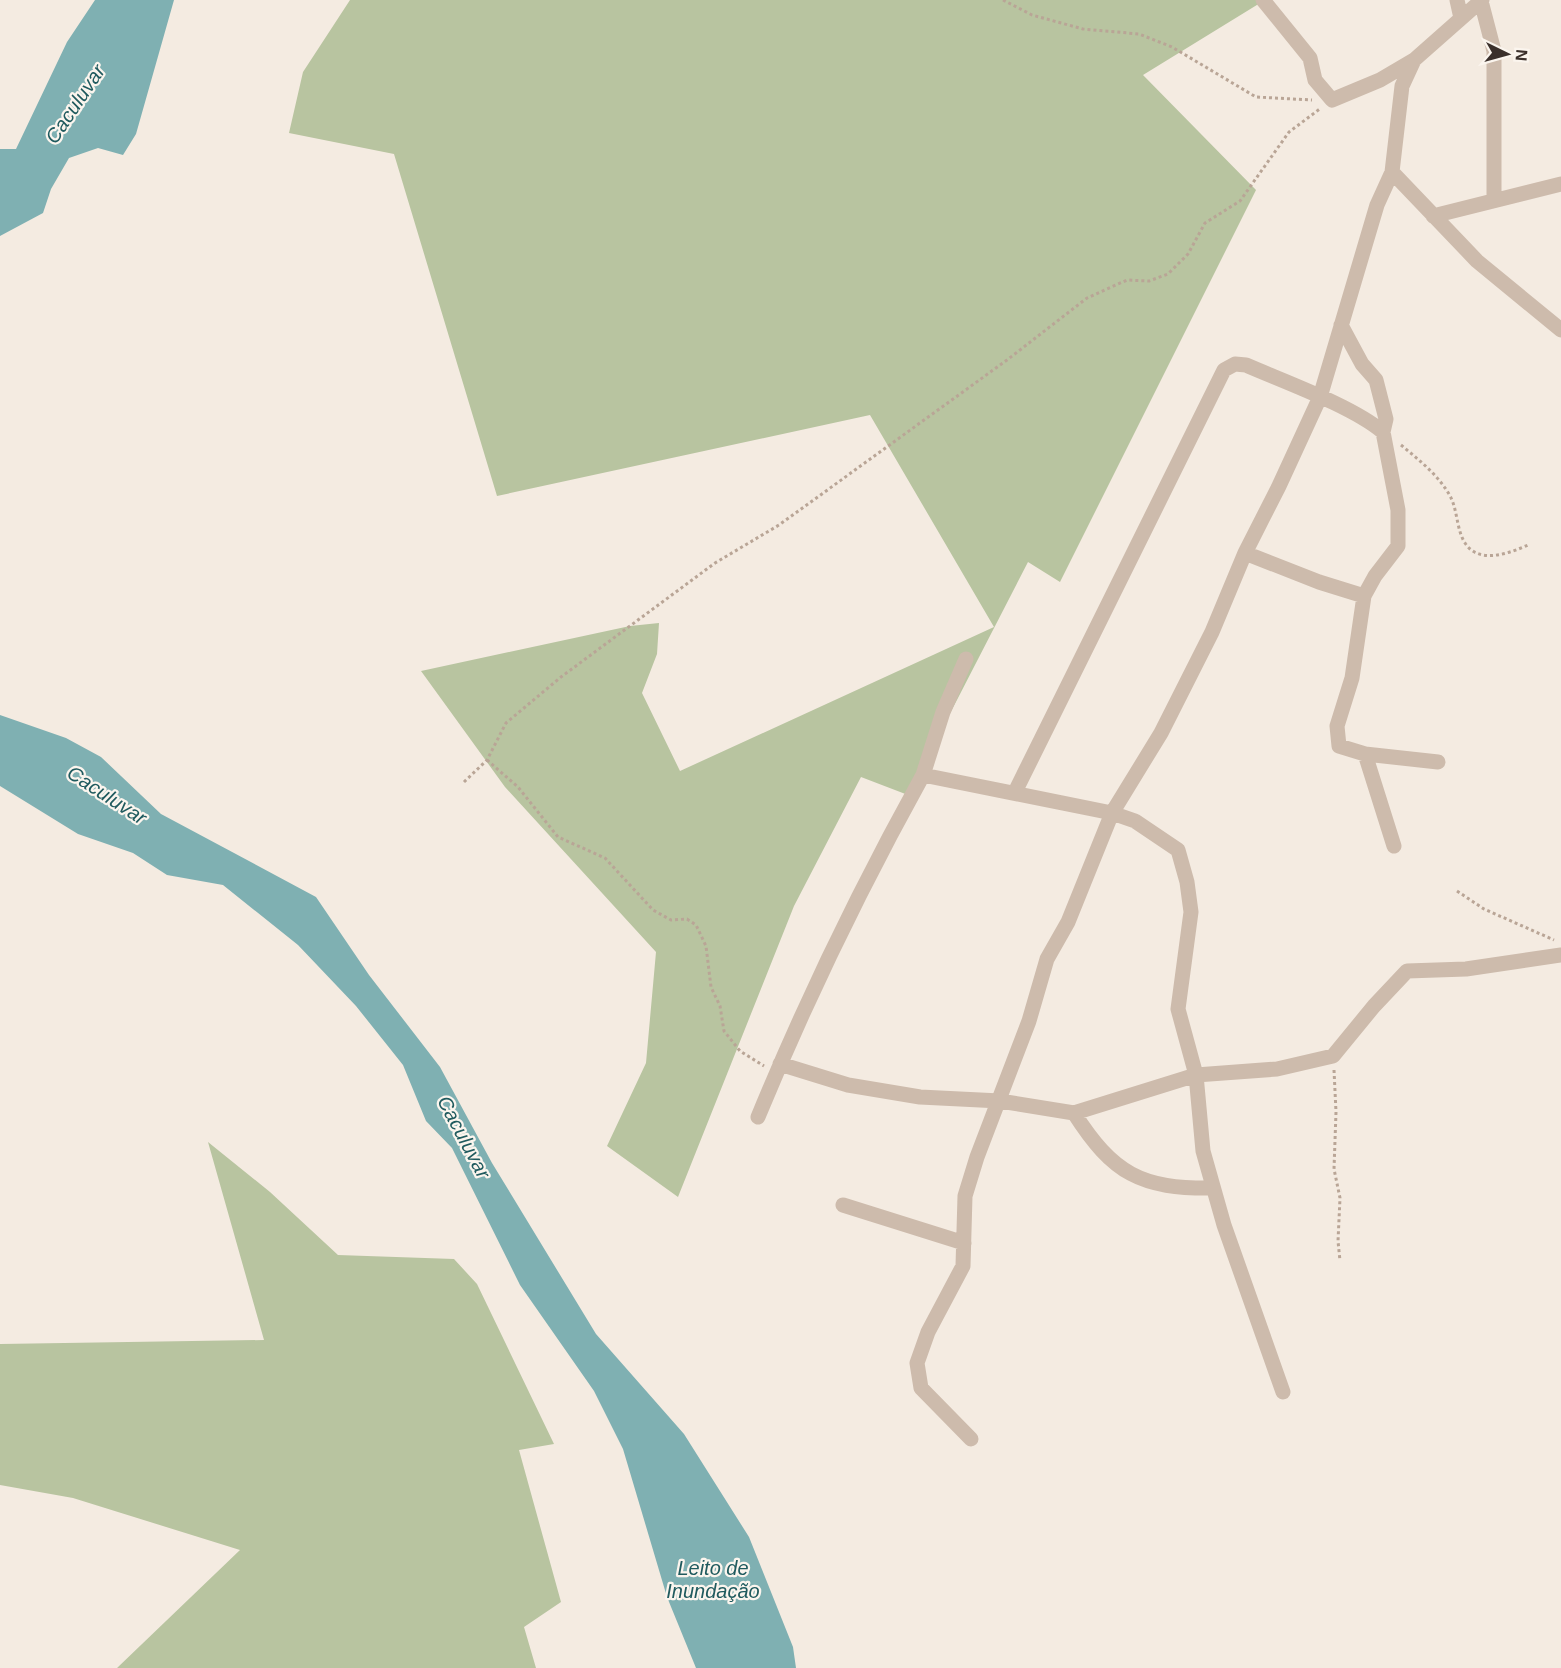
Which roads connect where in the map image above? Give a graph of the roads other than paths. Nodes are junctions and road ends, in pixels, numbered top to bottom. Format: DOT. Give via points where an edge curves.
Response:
graph roads {
  1 [pos="1263,0"];
  2 [pos="1457,0"];
  3 [pos="1482,0"];
  4 [pos="1461,18"];
  5 [pos="1414,60"];
  6 [pos="1392,172"];
  7 [pos="1561,184"];
  8 [pos="1494,199"];
  9 [pos="1433,216"];
  10 [pos="1341,325"];
  11 [pos="1561,330"];
  12 [pos="1320,398"];
  13 [pos="1383,432"];
  14 [pos="1245,553"];
  15 [pos="1364,596"];
  16 [pos="966,659"];
  17 [pos="1365,754"];
  18 [pos="1438,762"];
  19 [pos="923,775"];
  20 [pos="1015,792"];
  21 [pos="1112,813"];
  22 [pos="1394,846"];
  23 [pos="1561,955"];
  24 [pos="779,1067"];
  25 [pos="1196,1075"];
  26 [pos="1000,1101"];
  27 [pos="1074,1113"];
  28 [pos="758,1117"];
  29 [pos="1214,1188"];
  30 [pos="843,1205"];
  31 [pos="964,1243"];
  32 [pos="1283,1392"];
  33 [pos="971,1439"];
  1 -- 5 [label="street" via="1310,58 1315,80 1332,100 1380,80"];
  2 -- 4 [label="street"];
  3 -- 4 [label="street"];
  3 -- 8 [label="street" via="1494,51"];
  4 -- 5 [label="street"];
  5 -- 6 [label="street" via="1402,86"];
  6 -- 9 [label="street"];
  6 -- 10 [label="street" via="1377,205"];
  7 -- 8 [label="street"];
  8 -- 9 [label="street"];
  9 -- 11 [label="street" via="1477,261"];
  10 -- 12 [label="street"];
  10 -- 13 [label="street" via="1362,364 1376,380 1386,419"];
  12 -- 13 [label="street"];
  12 -- 14 [label="street"];
  12 -- 20 [label="street" via="1246,365 1235,364 1224,370"];
  13 -- 15 [label="street" via="1398,510 1398,546"];
  14 -- 15 [label="street"];
  14 -- 21 [label="street" via="1212,632 1161,733"];
  15 -- 17 [label="street" via="1352,678 1336,735 1339,746"];
  16 -- 19 [label="street" via="943,712"];
  17 -- 18 [label="street"];
  17 -- 22 [label="street"];
  19 -- 20 [label="street"];
  19 -- 24 [label="street" via="847,916"];
  20 -- 21 [label="street"];
  21 -- 25 [label="street" via="1135,821 1178,849 1191,912 1179,1009"];
  21 -- 26 [label="street" via="1068,922 1047,959"];
  23 -- 25 [label="street" via="1466,969 1407,971 1333,1056 1277,1069"];
  24 -- 26 [label="street" via="848,1085 920,1097"];
  24 -- 28 [label="street"];
  25 -- 27 [label="street"];
  25 -- 29 [label="street" via="1203,1151"];
  26 -- 27 [label="street"];
  26 -- 31 [label="street" via="965,1196"];
  27 -- 29 [label="street" via="1093,1143 1118,1166 1144,1182"];
  29 -- 32 [label="street"];
  30 -- 31 [label="street"];
  31 -- 33 [label="street" via="963,1266 928,1332 917,1363 921,1388"];
}
